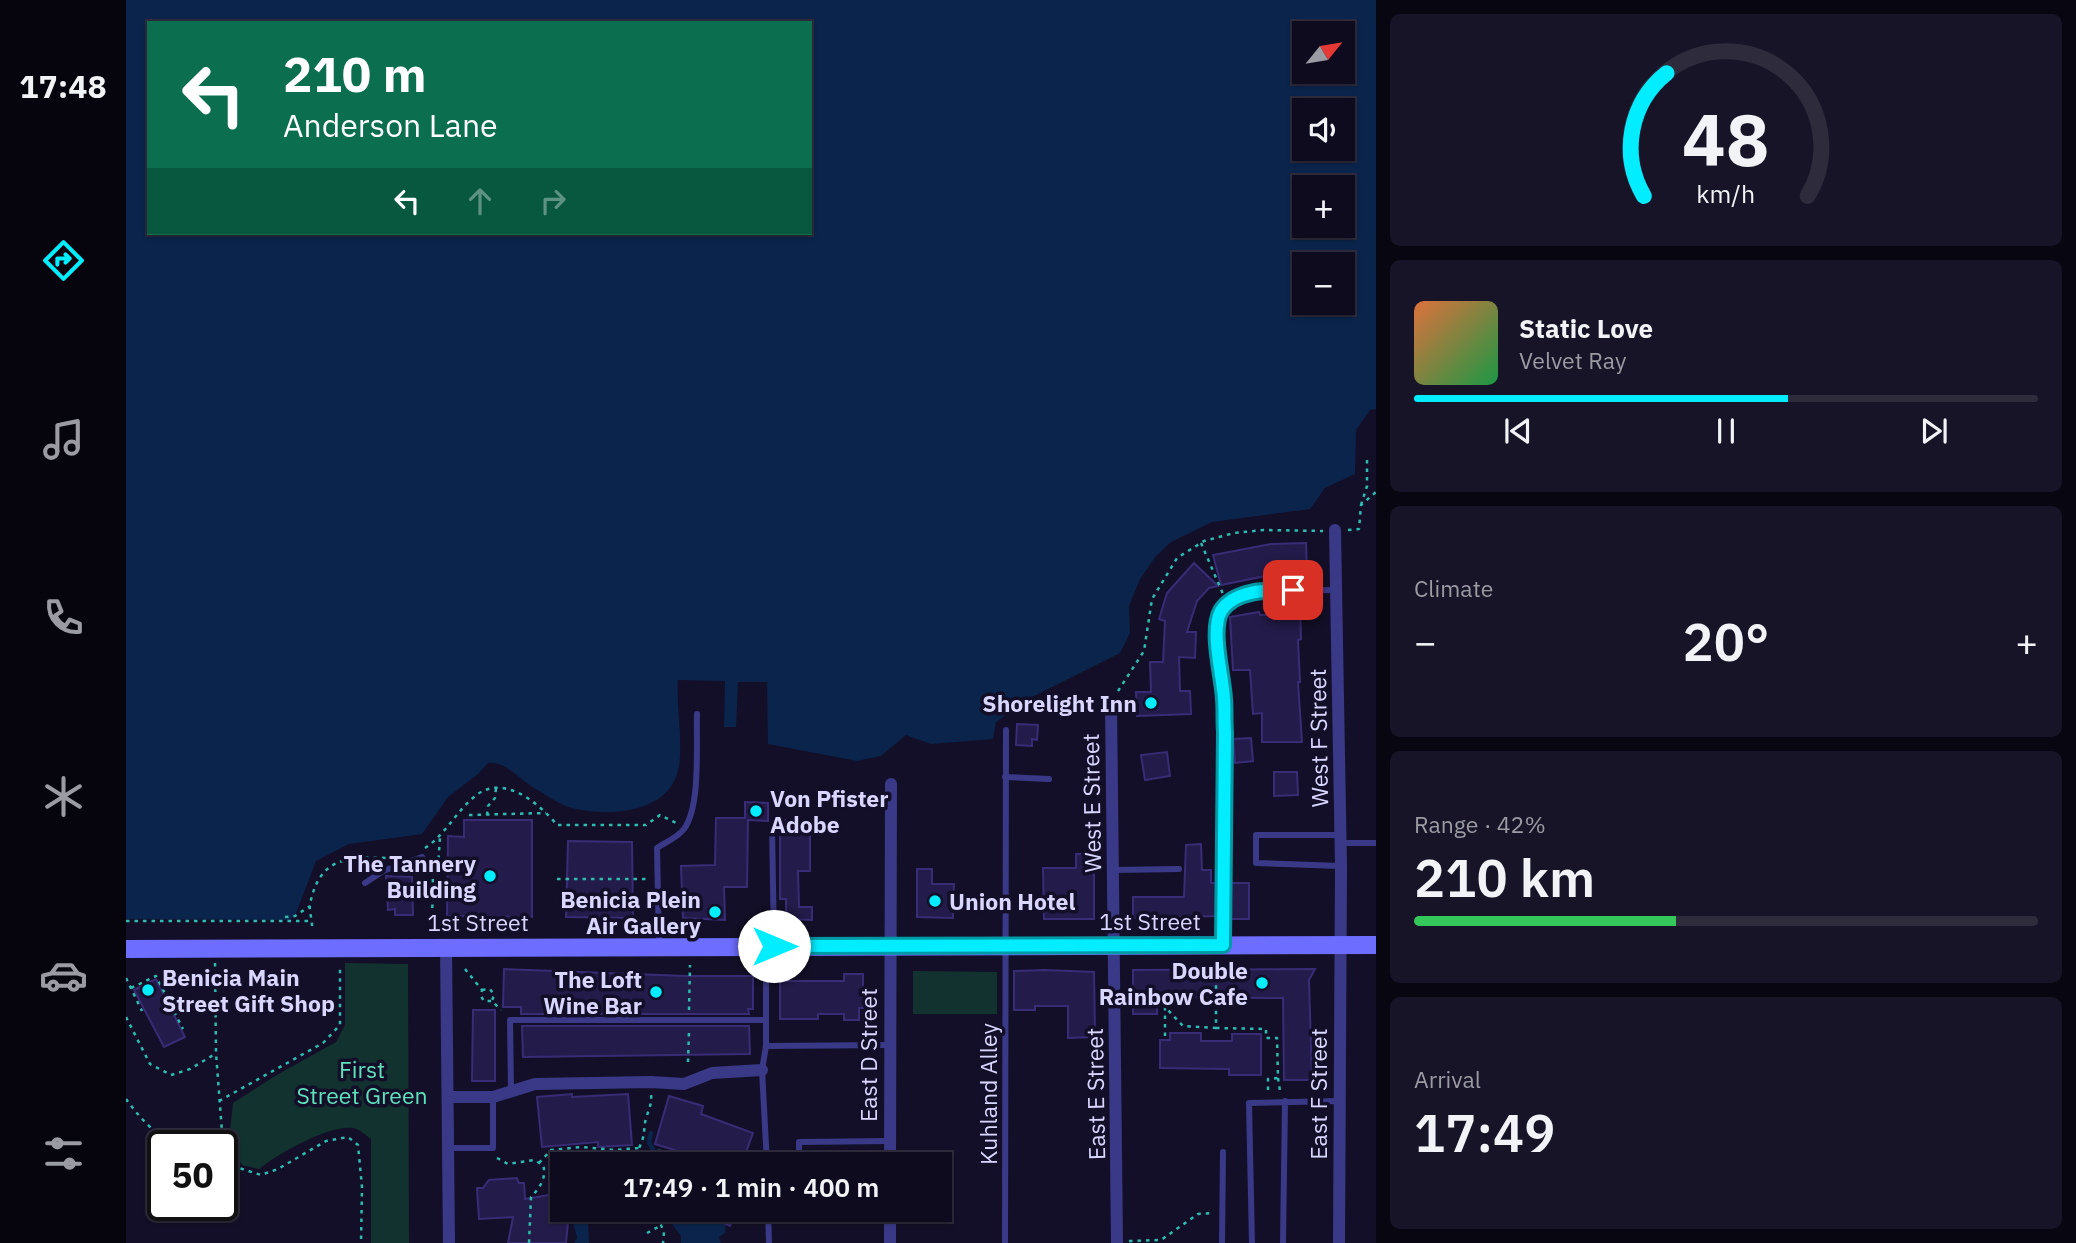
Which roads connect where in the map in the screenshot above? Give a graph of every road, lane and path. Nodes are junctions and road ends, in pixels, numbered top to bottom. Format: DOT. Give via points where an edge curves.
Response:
graph roads {
  1 [pos="1367,460"];
  2 [pos="1376,492"];
  3 [pos="1361,505"];
  4 [pos="1335,530"];
  5 [pos="1201,543"];
  6 [pos="1337,590"];
  7 [pos="1225,596"];
  8 [pos="1111,703"];
  9 [pos="697,715"];
  10 [pos="1006,730"];
  11 [pos="1005,778"];
  12 [pos="1049,779"];
  13 [pos="891,784"];
  14 [pos="496,788"];
  15 [pos="547,813"];
  16 [pos="468,815"];
  17 [pos="486,815"];
  18 [pos="772,827"];
  19 [pos="684,828"];
  20 [pos="440,837"];
  21 [pos="1340,839"];
  22 [pos="1376,843"];
  23 [pos="419,855"];
  24 [pos="398,858"];
  25 [pos="1341,866"];
  26 [pos="1179,869"];
  27 [pos="1113,870"];
  28 [pos="557,878"];
  29 [pos="657,879"];
  30 [pos="365,883"];
  31 [pos="310,906"];
  32 [pos="285,917"];
  33 [pos="126,921"];
  34 [pos="200,921"];
  35 [pos="229,921"];
  36 [pos="432,925"];
  37 [pos="201,926"];
  38 [pos="230,926"];
  39 [pos="1005,945"];
  40 [pos="1114,945"];
  41 [pos="1223,945"];
  42 [pos="1340,945"];
  43 [pos="1376,945"];
  44 [pos="446,946"];
  45 [pos="659,946"];
  46 [pos="770,946"];
  47 [pos="889,946"];
  48 [pos="126,949"];
  49 [pos="215,949"];
  50 [pos="340,961"];
  51 [pos="690,965"];
  52 [pos="1216,965"];
  53 [pos="465,969"];
  54 [pos="126,978"];
  55 [pos="131,988"];
  56 [pos="482,990"];
  57 [pos="492,1001"];
  58 [pos="501,1010"];
  59 [pos="689,1010"];
  60 [pos="142,1011"];
  61 [pos="126,1017"];
  62 [pos="766,1020"];
  63 [pos="689,1028"];
  64 [pos="1216,1028"];
  65 [pos="183,1029"];
  66 [pos="1165,1036"];
  67 [pos="890,1045"];
  68 [pos="766,1046"];
  69 [pos="216,1053"];
  70 [pos="688,1062"];
  71 [pos="762,1070"];
  72 [pos="1278,1079"];
  73 [pos="511,1090"];
  74 [pos="1290,1091"];
  75 [pos="1268,1094"];
  76 [pos="448,1097"];
  77 [pos="493,1097"];
  78 [pos="126,1099"];
  79 [pos="219,1101"];
  80 [pos="1284,1101"];
  81 [pos="1339,1101"];
  82 [pos="650,1110"];
  83 [pos="156,1130"];
  84 [pos="222,1130"];
  85 [pos="890,1141"];
  86 [pos="448,1148"];
  87 [pos="639,1148"];
  88 [pos="640,1152"];
  89 [pos="766,1152"];
  90 [pos="799,1152"];
  91 [pos="890,1152"];
  92 [pos="1223,1152"];
  93 [pos="497,1158"];
  94 [pos="540,1163"];
  95 [pos="238,1168"];
  96 [pos="1222,1212"];
  97 [pos="658,1222"];
  98 [pos="768,1222"];
  99 [pos="890,1222"];
  100 [pos="660,1226"];
  101 [pos="647,1233"];
  102 [pos="1117,1242"];
  103 [pos="361,1243"];
  104 [pos="449,1243"];
  105 [pos="529,1243"];
  106 [pos="663,1243"];
  107 [pos="769,1243"];
  108 [pos="890,1243"];
  109 [pos="1005,1243"];
  110 [pos="1222,1243"];
  111 [pos="1252,1243"];
  112 [pos="1283,1243"];
  113 [pos="1339,1243"];
  1 -- 3 [label="path"];
  2 -- 3 [label="path"];
  3 -- 4 [label="path" via="1359,529"];
  4 -- 5 [label="path" via="1264,530"];
  4 -- 6 [label="street, West F Street"];
  5 -- 7 [label="path"];
  5 -- 8 [label="path" via="1177,558 1159,586 1147,615 1144,651"];
  6 -- 21 [label="street, West F Street"];
  6 -- 41 [label="lane" via="1258,591 1221,612"];
  8 -- 27 [label="street, West E Street"];
  9 -- 19 [label="lane" via="694,793"];
  10 -- 11 [label="lane, Kuhland Alley"];
  11 -- 12 [label="lane"];
  11 -- 39 [label="lane, Kuhland Alley"];
  13 -- 47 [label="street, East D Street"];
  14 -- 15 [label="path" via="531,799"];
  14 -- 17 [label="path"];
  14 -- 20 [label="path" via="475,795"];
  15 -- 17 [label="path"];
  15 -- 19 [label="path" via="557,825 646,825 660,815"];
  16 -- 17 [label="path"];
  18 -- 46 [label="lane"];
  19 -- 29 [label="lane" via="657,848"];
  20 -- 23 [label="path"];
  20 -- 36 [label="path" via="438,866 432,872"];
  21 -- 22 [label="lane"];
  21 -- 25 [label="street, West F Street"];
  21 -- 25 [label="lane" via="1256,835 1256,863"];
  23 -- 30 [label="lane"];
  24 -- 31 [label="path" via="353,857 338,862 322,874"];
  25 -- 42 [label="street, West F Street"];
  26 -- 27 [label="lane"];
  27 -- 40 [label="street, West E Street"];
  28 -- 29 [label="path"];
  29 -- 45 [label="lane"];
  31 -- 32 [label="path"];
  31 -- 35 [label="path" via="312,923"];
  33 -- 34 [label="path"];
  34 -- 35 [label="path"];
  34 -- 37 [label="path"];
  35 -- 38 [label="path"];
  39 -- 40 [label="main road, 1st Street"];
  39 -- 47 [label="main road, 1st Street"];
  39 -- 109 [label="lane, Kuhland Alley"];
  40 -- 41 [label="main road, 1st Street"];
  40 -- 102 [label="street, East E Street"];
  41 -- 42 [label="main road, 1st Street"];
  42 -- 43 [label="main road, 1st Street"];
  42 -- 81 [label="street, East F Street"];
  44 -- 45 [label="main road, 1st Street"];
  44 -- 49 [label="main road, 1st Street"];
  44 -- 76 [label="street"];
  45 -- 46 [label="main road, 1st Street"];
  46 -- 47 [label="main road, 1st Street"];
  46 -- 62 [label="lane"];
  47 -- 67 [label="street, East D Street"];
  48 -- 49 [label="main road, 1st Street"];
  49 -- 69 [label="path"];
  50 -- 79 [label="path" via="340,1025 323,1043"];
  51 -- 59 [label="path"];
  52 -- 64 [label="path"];
  53 -- 56 [label="path"];
  54 -- 55 [label="path"];
  55 -- 60 [label="path"];
  55 -- 65 [label="path" via="156,976"];
  56 -- 57 [label="path" via="484,1001"];
  56 -- 57 [label="path" via="489,989"];
  57 -- 58 [label="path"];
  61 -- 69 [label="path" via="150,1065 171,1075"];
  62 -- 68 [label="lane"];
  62 -- 73 [label="lane" via="510,1020"];
  63 -- 70 [label="path"];
  64 -- 66 [label="path" via="1183,1026 1165,1007"];
  64 -- 72 [label="path" via="1266,1029 1266,1038 1277,1038"];
  67 -- 68 [label="lane"];
  67 -- 85 [label="street, East D Street"];
  68 -- 71 [label="lane"];
  69 -- 79 [label="path"];
  71 -- 73 [label="street" via="712,1073 684,1083 535,1084"];
  71 -- 89 [label="lane"];
  72 -- 74 [label="path" via="1278,1091"];
  72 -- 75 [label="path" via="1268,1079"];
  73 -- 77 [label="street"];
  76 -- 77 [label="street"];
  76 -- 86 [label="street"];
  77 -- 86 [label="lane" via="493,1148"];
  78 -- 83 [label="path"];
  79 -- 84 [label="path"];
  80 -- 81 [label="lane"];
  80 -- 111 [label="lane" via="1249,1103"];
  80 -- 112 [label="lane"];
  81 -- 113 [label="street, East F Street"];
  82 -- 87 [label="path"];
  85 -- 90 [label="lane" via="799,1142"];
  85 -- 91 [label="street, East D Street"];
  86 -- 104 [label="street"];
  87 -- 88 [label="path"];
  87 -- 94 [label="path" via="551,1150"];
  92 -- 96 [label="lane"];
  93 -- 94 [label="path" via="508,1164"];
  94 -- 105 [label="path" via="545,1171 531,1197"];
  95 -- 103 [label="path" via="261,1175 326,1141 348,1137 358,1145"];
  96 -- 102 [label="path" via="1198,1214 1161,1240"];
  96 -- 110 [label="lane"];
  97 -- 100 [label="path"];
  98 -- 107 [label="lane"];
  99 -- 108 [label="street"];
  100 -- 101 [label="path"];
  100 -- 106 [label="path"];
}
